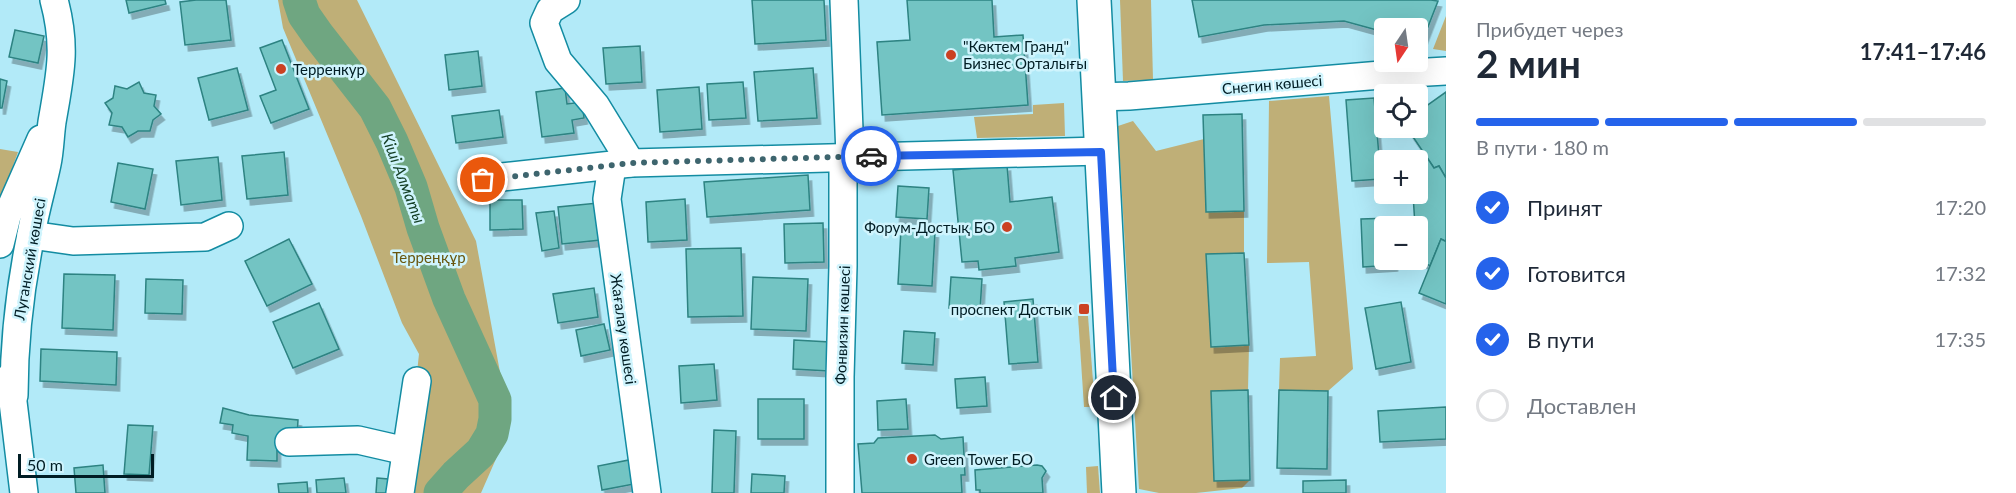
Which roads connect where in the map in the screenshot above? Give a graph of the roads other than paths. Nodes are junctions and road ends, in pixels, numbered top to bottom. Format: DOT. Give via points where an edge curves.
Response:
graph roads {
  1 [pos="54,0"];
  2 [pos="566,0"];
  3 [pos="844,0"];
  4 [pos="1094,0"];
  5 [pos="1446,71"];
  6 [pos="1098,97"];
  7 [pos="52,123"];
  8 [pos="1101,152"];
  9 [pos="847,156"];
  10 [pos="622,164"];
  11 [pos="483,180"];
  12 [pos="230,226"];
  13 [pos="31,235"];
  14 [pos="0,244"];
  15 [pos="0,310"];
  16 [pos="417,381"];
  17 [pos="14,395"];
  18 [pos="289,442"];
  19 [pos="406,452"];
  20 [pos="24,493"];
  21 [pos="400,493"];
  22 [pos="647,493"];
  23 [pos="840,493"];
  24 [pos="1119,493"];
  1 -- 7 [label="street, Луганский көшесі" via="60,24 62,68"];
  2 -- 10 [label="street" via="550,10 544,23 558,62 596,106"];
  3 -- 9 [label="street, Фонвизин көшесі"];
  4 -- 6 [label="main road"];
  5 -- 6 [label="street, Снегин көшесі"];
  6 -- 8 [label="main road"];
  7 -- 13 [label="street, Луганский көшесі" via="48,161"];
  7 -- 14 [label="street, Луганский көшесі" via="38,142 7,216"];
  8 -- 9 [label="street"];
  8 -- 24 [label="main road"];
  9 -- 10 [label="street"];
  9 -- 23 [label="street, Фонвизин көшесі"];
  10 -- 11 [label="street"];
  10 -- 22 [label="street, Жағалау көшесі" via="607,199"];
  12 -- 13 [label="street" via="205,237 73,241"];
  13 -- 17 [label="street, Луганский көшесі" via="14,353"];
  15 -- 17 [label="street, Луганский көшесі"];
  16 -- 19 [label="street"];
  17 -- 20 [label="street, Луганский көшесі"];
  18 -- 19 [label="street" via="358,440"];
  19 -- 21 [label="street"];
}
